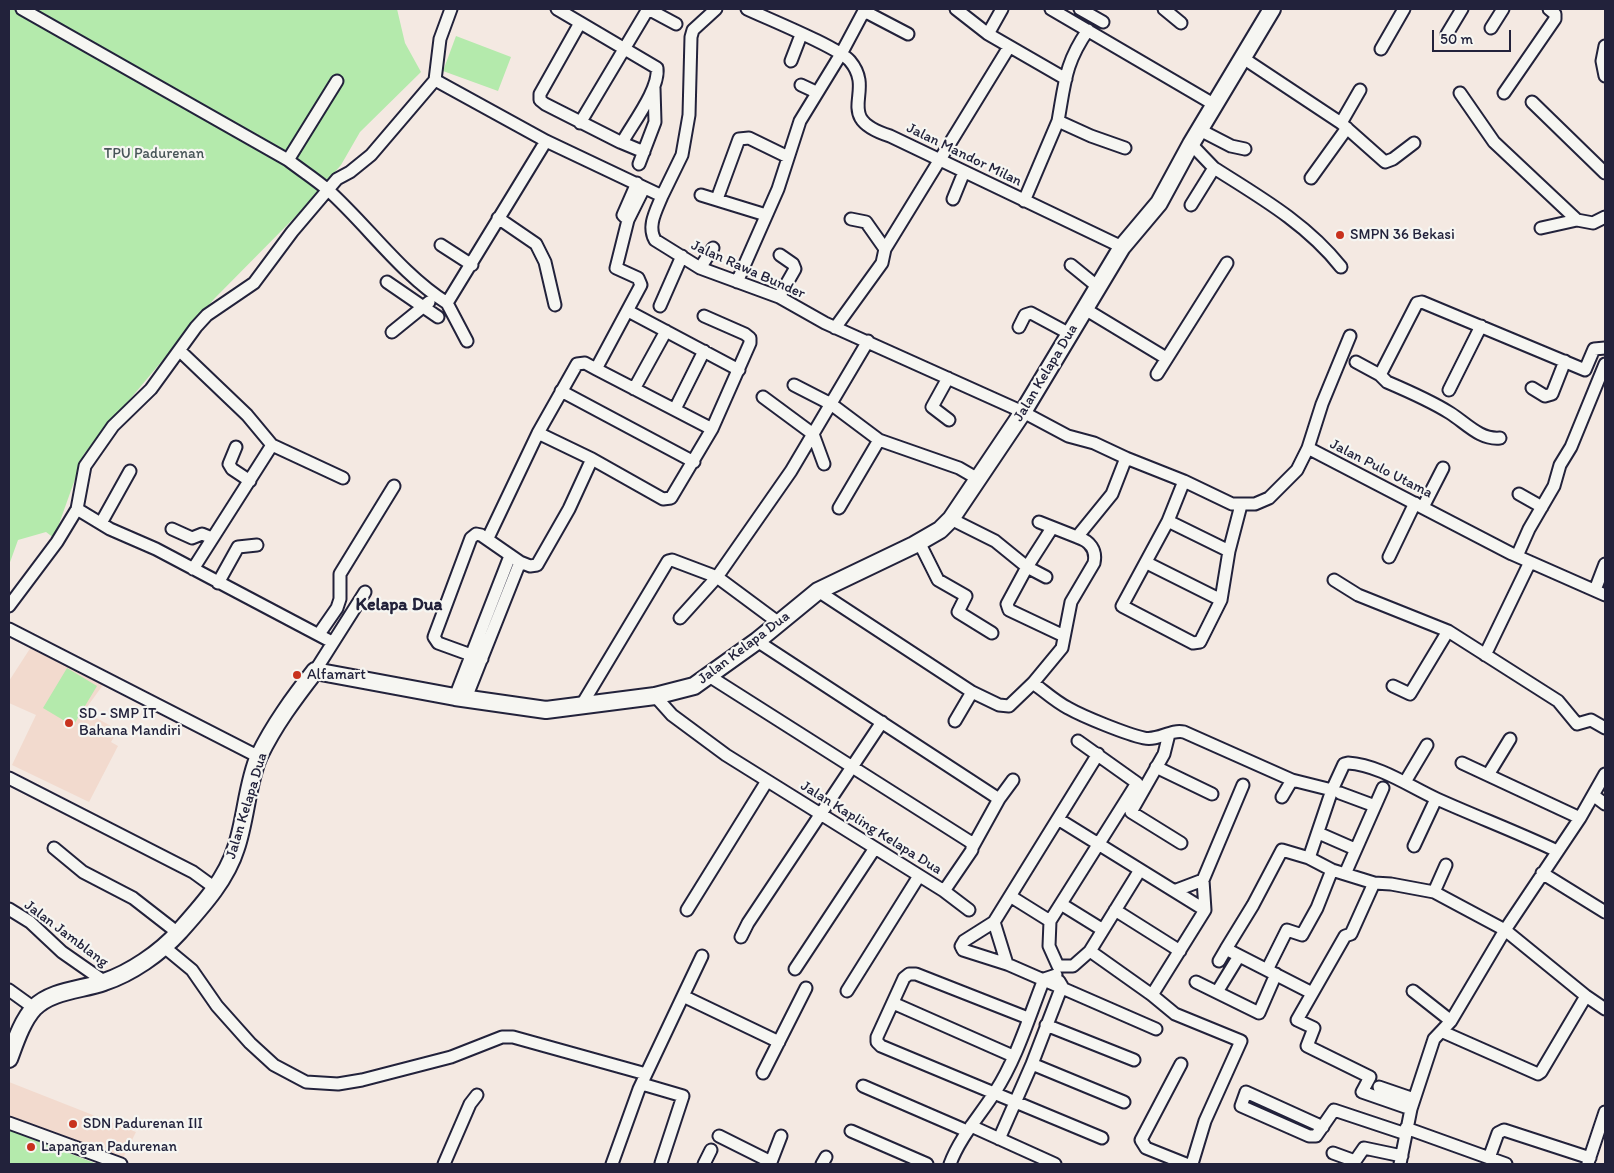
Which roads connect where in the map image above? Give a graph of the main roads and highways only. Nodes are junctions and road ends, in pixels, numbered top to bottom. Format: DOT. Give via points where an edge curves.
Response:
graph roads {
  1 [pos="1272,9"];
  2 [pos="9,1059"];
  1 -- 2 [label="main road, Jalan Kelapa Dua" via="1159,203 1122,247 1023,412 951,519 940,530 818,591 757,641 694,686 655,696 546,710 315,671 286,708 259,757 236,847 226,873 215,888 178,933 136,966 105,982 68,990 34,1008 18,1034"];
}
